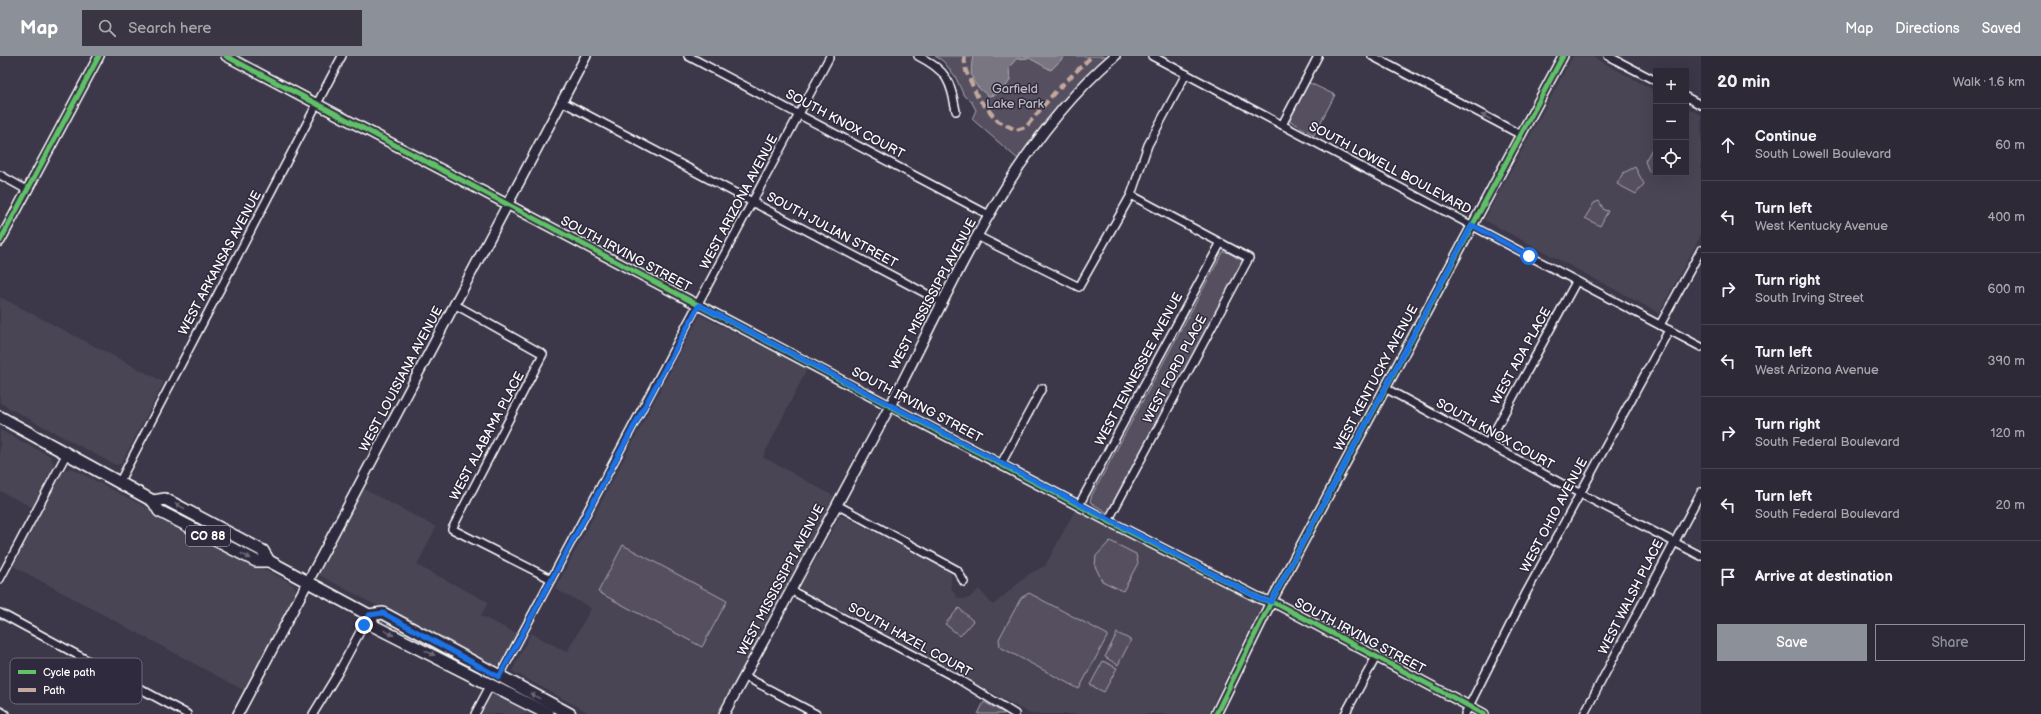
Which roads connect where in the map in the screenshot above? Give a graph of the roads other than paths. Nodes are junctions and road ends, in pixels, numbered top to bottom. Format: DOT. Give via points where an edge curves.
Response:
graph roads {
  1 [pos="99,56"];
  2 [pos="226,56"];
  3 [pos="342,56"];
  4 [pos="586,56"];
  5 [pos="688,56"];
  6 [pos="830,56"];
  7 [pos="918,56"];
  8 [pos="1115,56"];
  9 [pos="1152,56"];
  10 [pos="1318,56"];
  11 [pos="1372,56"];
  12 [pos="1563,56"];
  13 [pos="1608,56"];
  14 [pos="1186,74"];
  15 [pos="1653,79"];
  16 [pos="1689,99"];
  17 [pos="561,101"];
  18 [pos="317,104"];
  19 [pos="1701,105"];
  20 [pos="956,111"];
  21 [pos="800,114"];
  22 [pos="1282,125"];
  23 [pos="1521,135"];
  24 [pos="0,175"];
  25 [pos="27,190"];
  26 [pos="1131,195"];
  27 [pos="753,201"];
  28 [pos="509,205"];
  29 [pos="989,215"];
  30 [pos="1472,225"];
  31 [pos="977,236"];
  32 [pos="0,241"];
  33 [pos="1220,244"];
  34 [pos="1701,250"];
  35 [pos="1576,282"];
  36 [pos="942,302"];
  37 [pos="454,304"];
  38 [pos="699,305"];
  39 [pos="1660,325"];
  40 [pos="1669,330"];
  41 [pos="1701,347"];
  42 [pos="1042,388"];
  43 [pos="1385,388"];
  44 [pos="890,406"];
  45 [pos="0,417"];
  46 [pos="1488,443"];
  47 [pos="67,453"];
  48 [pos="1001,464"];
  49 [pos="120,481"];
  50 [pos="1701,492"];
  51 [pos="1579,493"];
  52 [pos="837,505"];
  53 [pos="1079,505"];
  54 [pos="1108,521"];
  55 [pos="1674,540"];
  56 [pos="1701,556"];
  57 [pos="0,579"];
  58 [pos="551,579"];
  59 [pos="964,582"];
  60 [pos="308,583"];
  61 [pos="792,590"];
  62 [pos="1271,602"];
  63 [pos="0,613"];
  64 [pos="369,615"];
  65 [pos="1376,657"];
  66 [pos="83,658"];
  67 [pos="744,676"];
  68 [pos="495,681"];
  69 [pos="142,690"];
  70 [pos="1467,710"];
  71 [pos="0,711"];
  72 [pos="5,714"];
  73 [pos="187,714"];
  74 [pos="238,714"];
  75 [pos="313,714"];
  76 [pos="475,714"];
  77 [pos="548,714"];
  78 [pos="570,714"];
  79 [pos="724,714"];
  80 [pos="816,714"];
  81 [pos="1015,714"];
  82 [pos="1216,714"];
  83 [pos="1345,714"];
  84 [pos="1484,714"];
  85 [pos="1584,714"];
  1 -- 25 [label="street"];
  2 -- 18 [label="street, SOUTH IRVING STREET"];
  3 -- 18 [label="street, WEST ARKANSAS AVENUE"];
  4 -- 17 [label="street, WEST LOUISIANA AVENUE"];
  5 -- 21 [label="street, SOUTH KNOX COURT"];
  6 -- 21 [label="street, WEST ARIZONA AVENUE"];
  7 -- 20 [label="street" via="934,64 951,84"];
  8 -- 29 [label="street, WEST MISSISSIPPI AVENUE" via="1083,86 1042,134 1023,159"];
  9 -- 14 [label="street, SOUTH LOWELL BOULEVARD"];
  10 -- 22 [label="street"];
  23 -- 11 [label="street, one-way"];
  12 -- 23 [label="street, WEST KENTUCKY AVENUE"];
  13 -- 15 [label="street"];
  14 -- 22 [label="street, SOUTH LOWELL BOULEVARD"];
  14 -- 26 [label="street" via="1148,145"];
  16 -- 19 [label="street"];
  17 -- 27 [label="street, SOUTH JULIAN STREET"];
  17 -- 28 [label="street, WEST LOUISIANA AVENUE"];
  18 -- 28 [label="street, SOUTH IRVING STREET"];
  18 -- 49 [label="street, WEST ARKANSAS AVENUE"];
  21 -- 27 [label="street, WEST ARIZONA AVENUE"];
  21 -- 29 [label="street, SOUTH KNOX COURT"];
  22 -- 30 [label="street, SOUTH LOWELL BOULEVARD"];
  23 -- 30 [label="street, WEST KENTUCKY AVENUE"];
  24 -- 25 [label="street"];
  25 -- 32 [label="street"];
  26 -- 31 [label="street" via="1079,287"];
  26 -- 33 [label="street"];
  27 -- 36 [label="street, SOUTH JULIAN STREET"];
  27 -- 38 [label="street, WEST ARIZONA AVENUE"];
  28 -- 37 [label="street, WEST LOUISIANA AVENUE"];
  28 -- 38 [label="street, SOUTH IRVING STREET"];
  29 -- 31 [label="street, WEST MISSISSIPPI AVENUE"];
  30 -- 35 [label="street, SOUTH LOWELL BOULEVARD"];
  30 -- 43 [label="street, WEST KENTUCKY AVENUE"];
  31 -- 36 [label="street, WEST MISSISSIPPI AVENUE"];
  33 -- 53 [label="street, WEST TENNESSEE AVENUE"];
  33 -- 54 [label="street, WEST FORD PLACE" via="1249,258"];
  34 -- 39 [label="street"];
  35 -- 39 [label="street, SOUTH LOWELL BOULEVARD"];
  35 -- 46 [label="street, WEST ADA PLACE"];
  36 -- 44 [label="street, WEST MISSISSIPPI AVENUE"];
  37 -- 58 [label="street, WEST ALABAMA PLACE" via="543,354 452,529"];
  37 -- 60 [label="street, WEST LOUISIANA AVENUE"];
  38 -- 44 [label="street, SOUTH IRVING STREET"];
  38 -- 58 [label="street, WEST ARIZONA AVENUE"];
  39 -- 40 [label="street, SOUTH LOWELL BOULEVARD"];
  40 -- 41 [label="street, SOUTH LOWELL BOULEVARD"];
  40 -- 51 [label="street, WEST OHIO AVENUE"];
  42 -- 48 [label="street"];
  43 -- 46 [label="street, SOUTH KNOX COURT"];
  43 -- 62 [label="street, WEST KENTUCKY AVENUE"];
  44 -- 48 [label="street, SOUTH IRVING STREET"];
  44 -- 52 [label="street, WEST MISSISSIPPI AVENUE"];
  45 -- 47 [label="main road, CO 88"];
  46 -- 51 [label="street, SOUTH KNOX COURT"];
  47 -- 49 [label="main road, CO 88"];
  47 -- 57 [label="street"];
  48 -- 53 [label="street, SOUTH IRVING STREET"];
  49 -- 60 [label="main road, CO 88" via="153,501 159,510 256,561 269,561"];
  50 -- 55 [label="street, WEST WALSH PLACE"];
  51 -- 55 [label="street, SOUTH KNOX COURT"];
  51 -- 70 [label="street, WEST OHIO AVENUE"];
  52 -- 59 [label="street" via="957,570"];
  52 -- 61 [label="street, WEST MISSISSIPPI AVENUE"];
  53 -- 54 [label="street, SOUTH IRVING STREET"];
  54 -- 62 [label="street, SOUTH IRVING STREET"];
  55 -- 56 [label="street, SOUTH KNOX COURT"];
  55 -- 85 [label="street, WEST WALSH PLACE"];
  58 -- 68 [label="street, WEST ARIZONA AVENUE"];
  60 -- 64 [label="main road, CO 88"];
  60 -- 74 [label="street, WEST LOUISIANA AVENUE"];
  61 -- 67 [label="street, WEST MISSISSIPPI AVENUE"];
  61 -- 81 [label="street, SOUTH HAZEL COURT" via="958,679"];
  62 -- 65 [label="street, SOUTH IRVING STREET"];
  62 -- 82 [label="street, WEST KENTUCKY AVENUE"];
  63 -- 66 [label="street"];
  64 -- 68 [label="main road, CO 88" via="383,613"];
  64 -- 75 [label="street"];
  65 -- 70 [label="street, SOUTH IRVING STREET"];
  65 -- 83 [label="street"];
  67 -- 79 [label="street, WEST MISSISSIPPI AVENUE"];
  67 -- 80 [label="street"];
  68 -- 76 [label="street, WEST ARIZONA AVENUE"];
  68 -- 77 [label="main road, CO 88"];
  78 -- 68 [label="main road, CO 88, one-way"];
  69 -- 73 [label="street"];
  70 -- 84 [label="street, SOUTH IRVING STREET"];
  71 -- 72 [label="street"];
}
